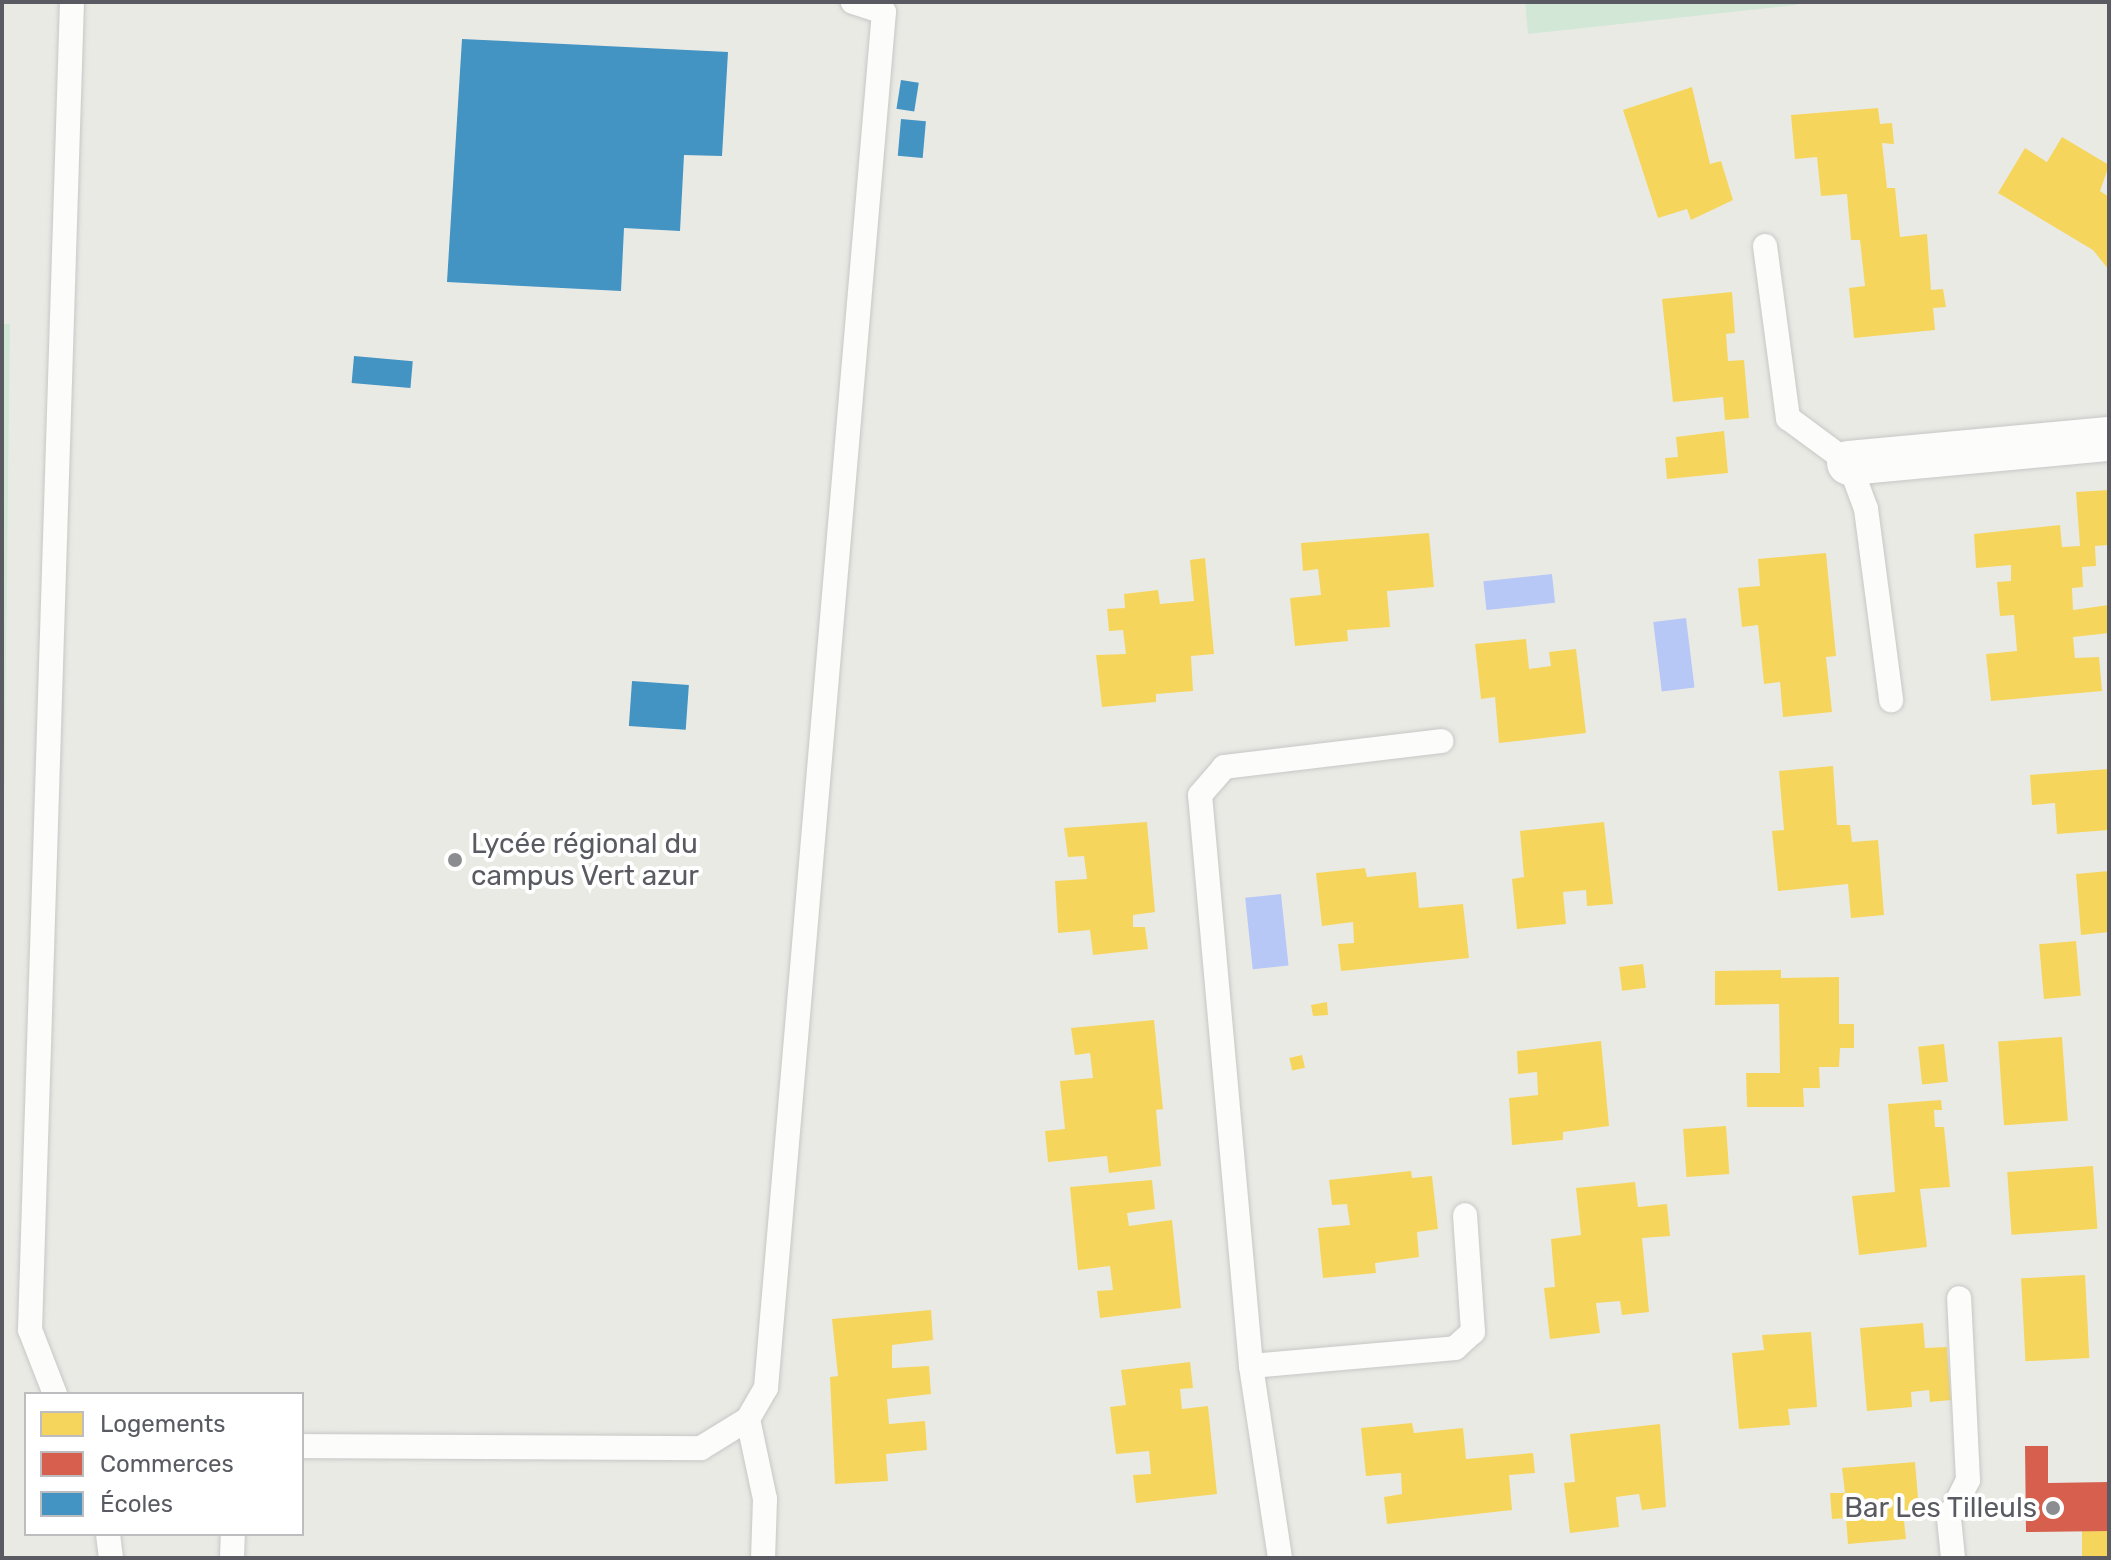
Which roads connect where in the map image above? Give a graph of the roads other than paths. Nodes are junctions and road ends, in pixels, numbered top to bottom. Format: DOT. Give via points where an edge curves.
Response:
graph roads {
  1 [pos="72,2"];
  2 [pos="853,2"];
  3 [pos="1765,246"];
  4 [pos="2109,439"];
  5 [pos="1849,463"];
  6 [pos="1891,700"];
  7 [pos="1441,741"];
  8 [pos="1465,1215"];
  9 [pos="1959,1298"];
  10 [pos="1251,1366"];
  11 [pos="54,1392"];
  12 [pos="748,1419"];
  13 [pos="304,1446"];
  14 [pos="108,1536"];
  15 [pos="233,1536"];
  16 [pos="111,1558"];
  17 [pos="232,1558"];
  18 [pos="763,1558"];
  19 [pos="1280,1558"];
  20 [pos="1953,1558"];
  1 -- 11 [label="lane" via="30,1330"];
  2 -- 12 [label="lane" via="884,12 766,1388"];
  3 -- 5 [label="lane" via="1788,418"];
  4 -- 5 [label="street"];
  5 -- 6 [label="lane" via="1866,509"];
  7 -- 10 [label="lane" via="1224,767 1200,795"];
  8 -- 10 [label="lane" via="1473,1332 1455,1348"];
  9 -- 20 [label="lane" via="1968,1480 1949,1518"];
  10 -- 19 [label="lane"];
  12 -- 13 [label="lane" via="701,1448"];
  12 -- 18 [label="lane" via="765,1499"];
  14 -- 16 [label="lane"];
  15 -- 17 [label="lane"];
}
